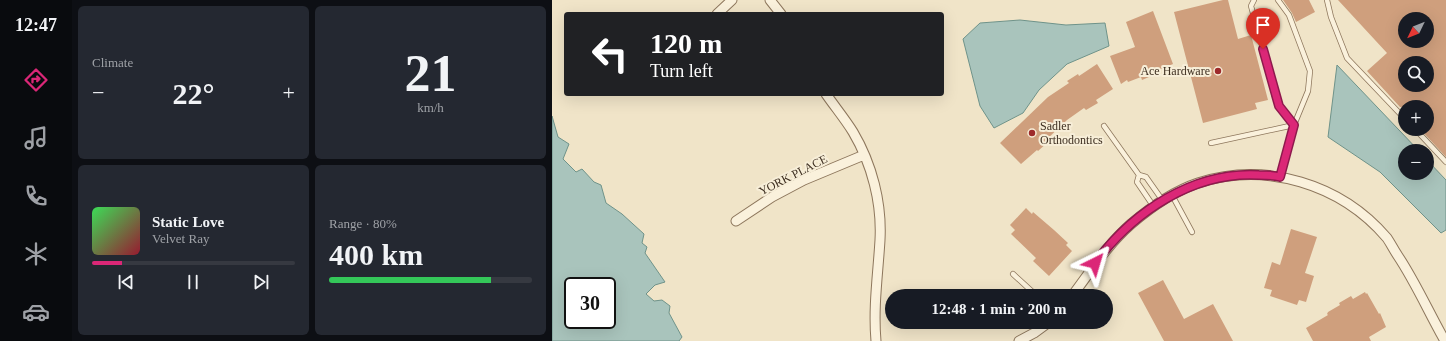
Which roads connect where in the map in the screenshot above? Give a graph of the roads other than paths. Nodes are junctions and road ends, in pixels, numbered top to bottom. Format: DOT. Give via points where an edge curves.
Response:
graph roads {
  1 [pos="732,0"];
  2 [pos="770,0"];
  3 [pos="1254,0"];
  4 [pos="1278,0"];
  5 [pos="1327,0"];
  6 [pos="719,12"];
  7 [pos="779,12"];
  8 [pos="827,96"];
  9 [pos="1398,112"];
  10 [pos="1294,125"];
  11 [pos="1104,126"];
  12 [pos="1422,136"];
  13 [pos="1211,143"];
  14 [pos="864,155"];
  15 [pos="1446,162"];
  16 [pos="1138,175"];
  17 [pos="1280,177"];
  18 [pos="1172,194"];
  19 [pos="1163,200"];
  20 [pos="1154,207"];
  21 [pos="736,221"];
  22 [pos="1192,232"];
  23 [pos="1013,274"];
  24 [pos="1029,289"];
  25 [pos="1078,289"];
  26 [pos="1436,325"];
  27 [pos="1446,328"];
  28 [pos="1039,329"];
  29 [pos="876,341"];
  30 [pos="1019,341"];
  31 [pos="1444,341"];
  1 -- 6 [label="street"];
  2 -- 7 [label="street"];
  3 -- 10 [label="lane" via="1251,6 1279,106"];
  4 -- 10 [label="lane" via="1289,15 1310,71 1308,91"];
  5 -- 9 [label="lane" via="1347,58"];
  8 -- 14 [label="street" via="852,131"];
  10 -- 13 [label="lane"];
  10 -- 17 [label="lane"];
  11 -- 16 [label="lane"];
  12 -- 15 [label="lane"];
  14 -- 21 [label="street, YORK PLACE" via="804,180"];
  14 -- 29 [label="street" via="875,188 879,212"];
  16 -- 19 [label="lane" via="1146,178"];
  16 -- 20 [label="lane" via="1137,182"];
  17 -- 18 [label="street" via="1249,174 1227,176 1198,183"];
  17 -- 26 [label="street" via="1307,183 1332,194 1362,214 1387,239 1407,269"];
  18 -- 19 [label="street"];
  18 -- 22 [label="lane"];
  19 -- 20 [label="street"];
  20 -- 25 [label="street" via="1131,224 1102,254"];
  23 -- 24 [label="lane"];
  26 -- 27 [label="lane"];
  26 -- 31 [label="street"];
  28 -- 30 [label="street"];
}
